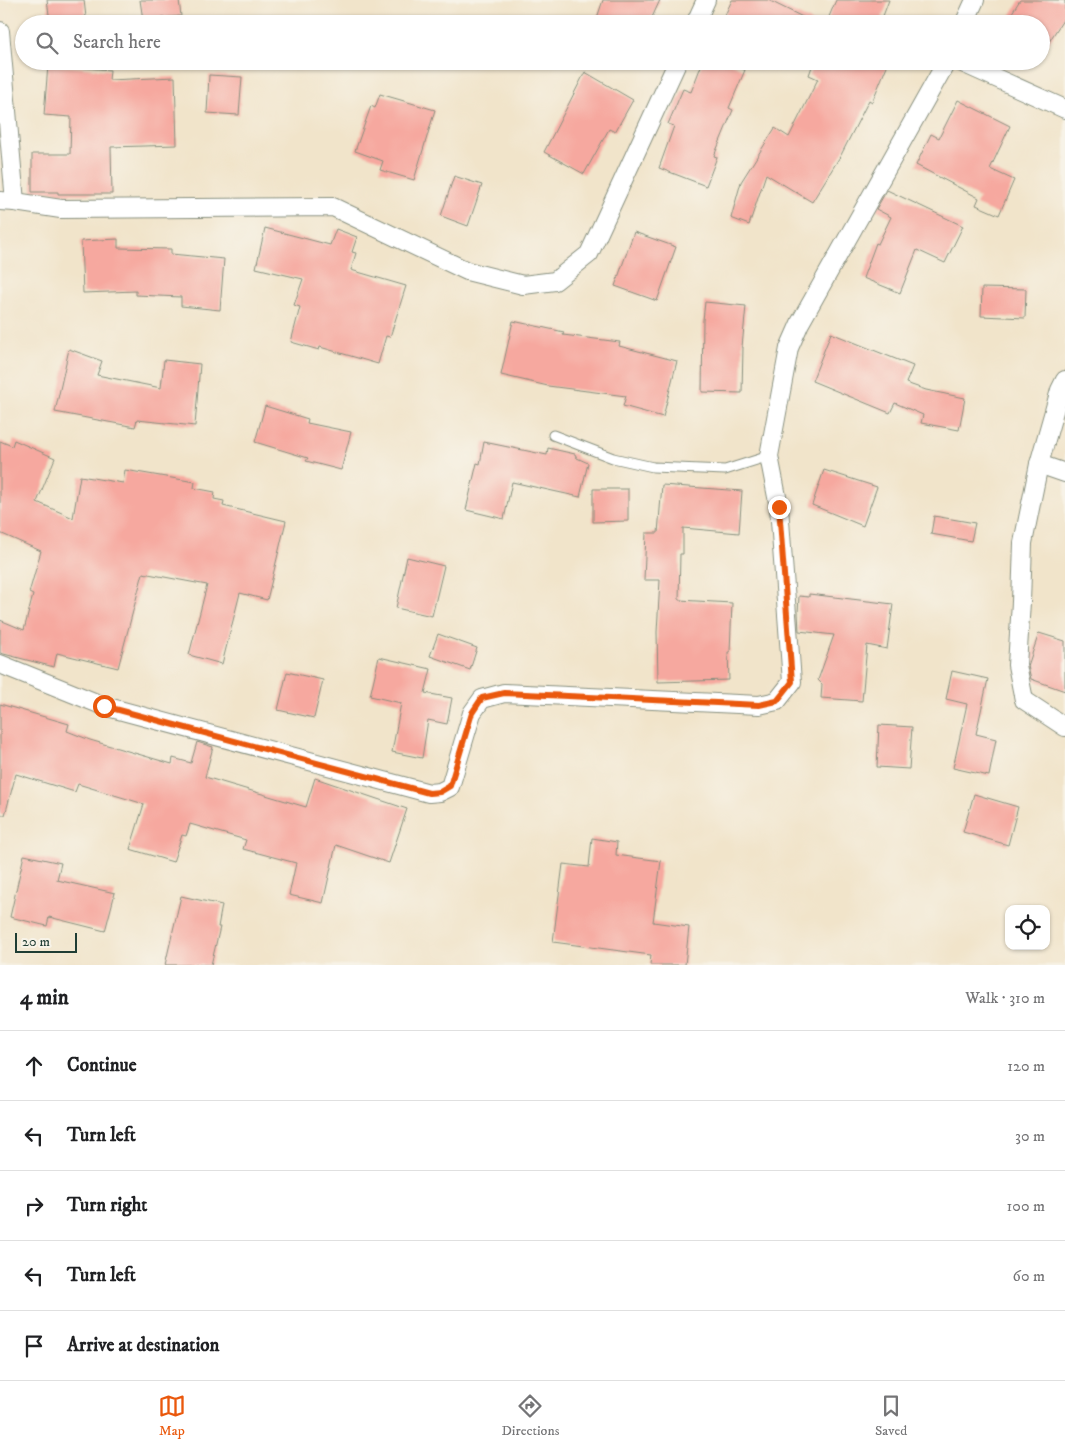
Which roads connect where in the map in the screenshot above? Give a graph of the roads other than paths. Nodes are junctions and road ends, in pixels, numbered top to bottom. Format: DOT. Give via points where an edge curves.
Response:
graph roads {
  1 [pos="706,0"];
  2 [pos="975,0"];
  3 [pos="699,15"];
  4 [pos="968,15"];
  5 [pos="0,31"];
  6 [pos="674,70"];
  7 [pos="942,70"];
  8 [pos="978,70"];
  9 [pos="1065,108"];
  10 [pos="8,201"];
  11 [pos="1065,380"];
  12 [pos="553,435"];
  13 [pos="768,456"];
  14 [pos="1040,464"];
  15 [pos="1065,473"];
  16 [pos="0,664"];
  17 [pos="1065,727"];
  1 -- 3 [label="street"];
  2 -- 4 [label="street"];
  5 -- 10 [label="street"];
  6 -- 10 [label="street" via="589,254 555,281 523,285 467,271 334,207 61,209"];
  7 -- 13 [label="street" via="800,323 789,348"];
  8 -- 9 [label="street"];
  11 -- 14 [label="street"];
  12 -- 13 [label="lane" via="613,458 653,467 725,470"];
  13 -- 16 [label="street" via="779,507 792,682 777,701 759,705 504,693 482,698 472,713 450,786 440,792 429,793 104,706"];
  14 -- 15 [label="street"];
  14 -- 17 [label="street" via="1023,543 1017,665 1024,700"];
}
